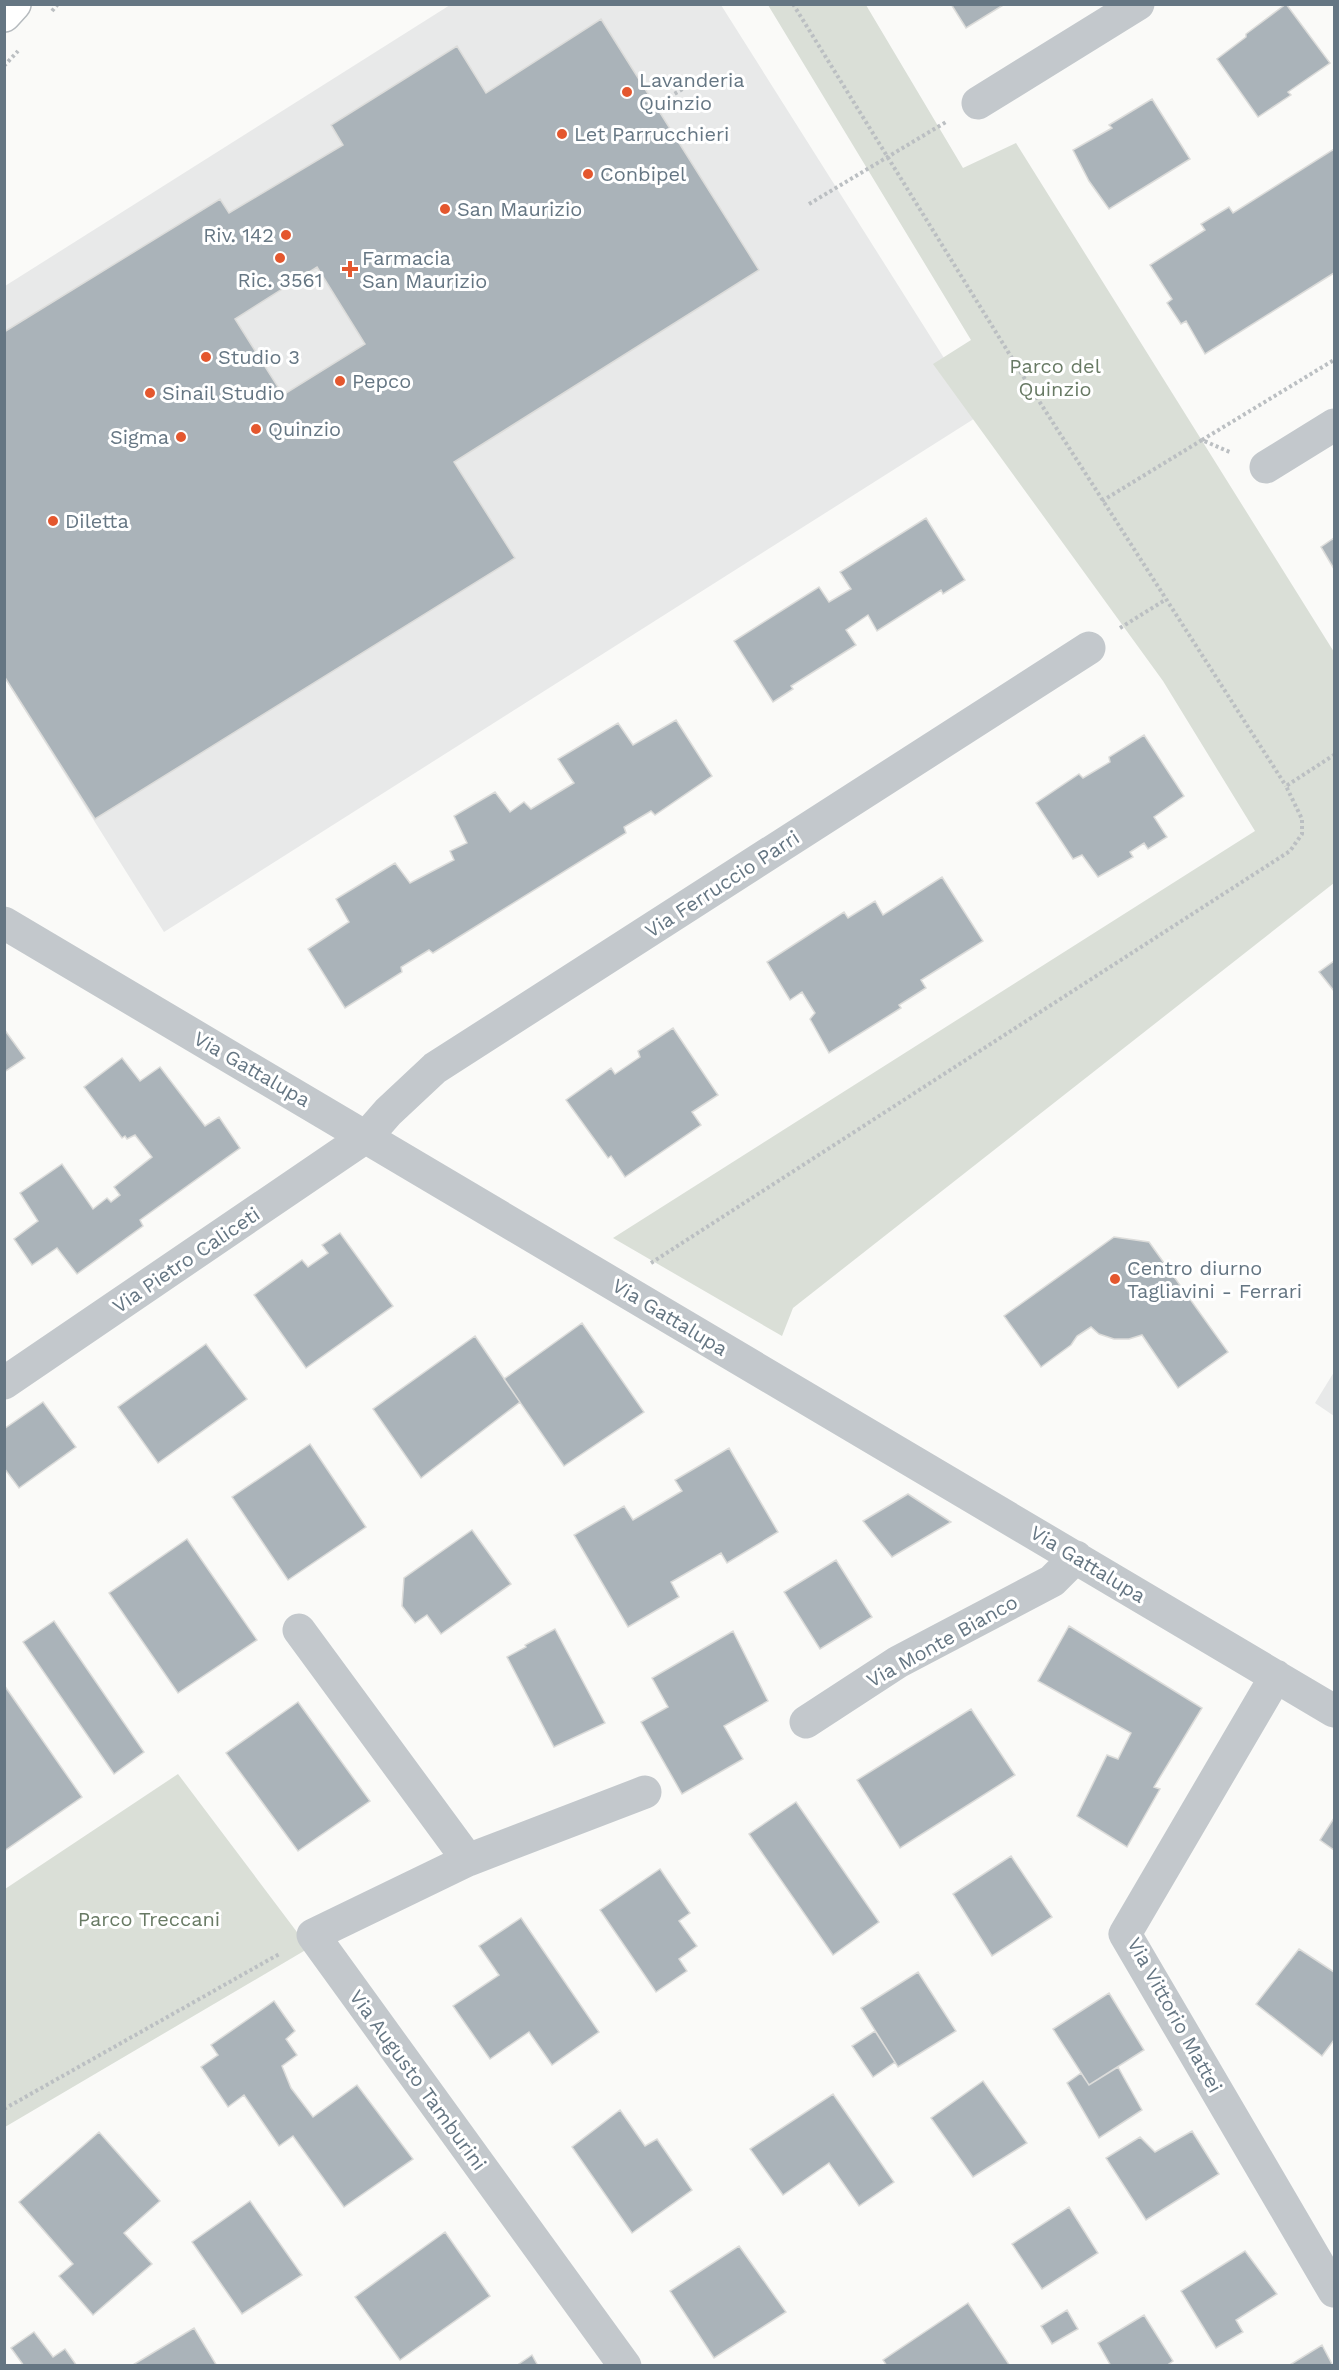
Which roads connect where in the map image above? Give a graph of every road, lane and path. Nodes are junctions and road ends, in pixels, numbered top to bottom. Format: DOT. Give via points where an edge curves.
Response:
graph roads {
  1 [pos="14,4"];
  2 [pos="793,4"];
  3 [pos="1138,4"];
  4 [pos="4,15"];
  5 [pos="692,84"];
  6 [pos="978,103"];
  7 [pos="654,106"];
  8 [pos="887,157"];
  9 [pos="809,204"];
  10 [pos="1335,360"];
  11 [pos="1335,425"];
  12 [pos="1202,440"];
  13 [pos="1266,467"];
  14 [pos="1102,501"];
  15 [pos="1165,600"];
  16 [pos="1089,648"];
  17 [pos="1335,755"];
  18 [pos="1286,786"];
  19 [pos="4,923"];
  20 [pos="367,1136"];
  21 [pos="644,1267"];
  22 [pos="4,1383"];
  23 [pos="1076,1557"];
  24 [pos="299,1630"];
  25 [pos="1276,1676"];
  26 [pos="1335,1711"];
  27 [pos="806,1722"];
  28 [pos="645,1792"];
  29 [pos="468,1860"];
  30 [pos="313,1935"];
  31 [pos="4,2109"];
  32 [pos="1335,2291"];
  33 [pos="625,2366"];
  1 -- 4 [label="main road"];
  2 -- 8 [label="path"];
  3 -- 6 [label="street"];
  5 -- 7 [label="path"];
  6 -- 8 [label="path"];
  8 -- 9 [label="path"];
  8 -- 14 [label="path"];
  10 -- 12 [label="path"];
  11 -- 13 [label="street"];
  12 -- 13 [label="path"];
  12 -- 14 [label="path"];
  14 -- 15 [label="path"];
  15 -- 16 [label="path"];
  15 -- 18 [label="path"];
  16 -- 20 [label="street, Via Ferruccio Parri" via="435,1068"];
  17 -- 18 [label="path"];
  18 -- 21 [label="path" via="1302,819 1302,834 1290,851"];
  19 -- 20 [label="street, Via Gattalupa"];
  20 -- 22 [label="street, Via Pietro Caliceti"];
  20 -- 23 [label="street, Via Gattalupa"];
  23 -- 25 [label="street, Via Gattalupa"];
  23 -- 27 [label="street, Via Monte Bianco" via="1052,1581 897,1662"];
  24 -- 29 [label="street"];
  25 -- 26 [label="street, Via Gattalupa"];
  25 -- 32 [label="street, Via Vittorio Mattei" via="1125,1934"];
  28 -- 29 [label="street"];
  29 -- 30 [label="street"];
  30 -- 31 [label="path"];
  30 -- 33 [label="street, Via Augusto Tamburini"];
}
